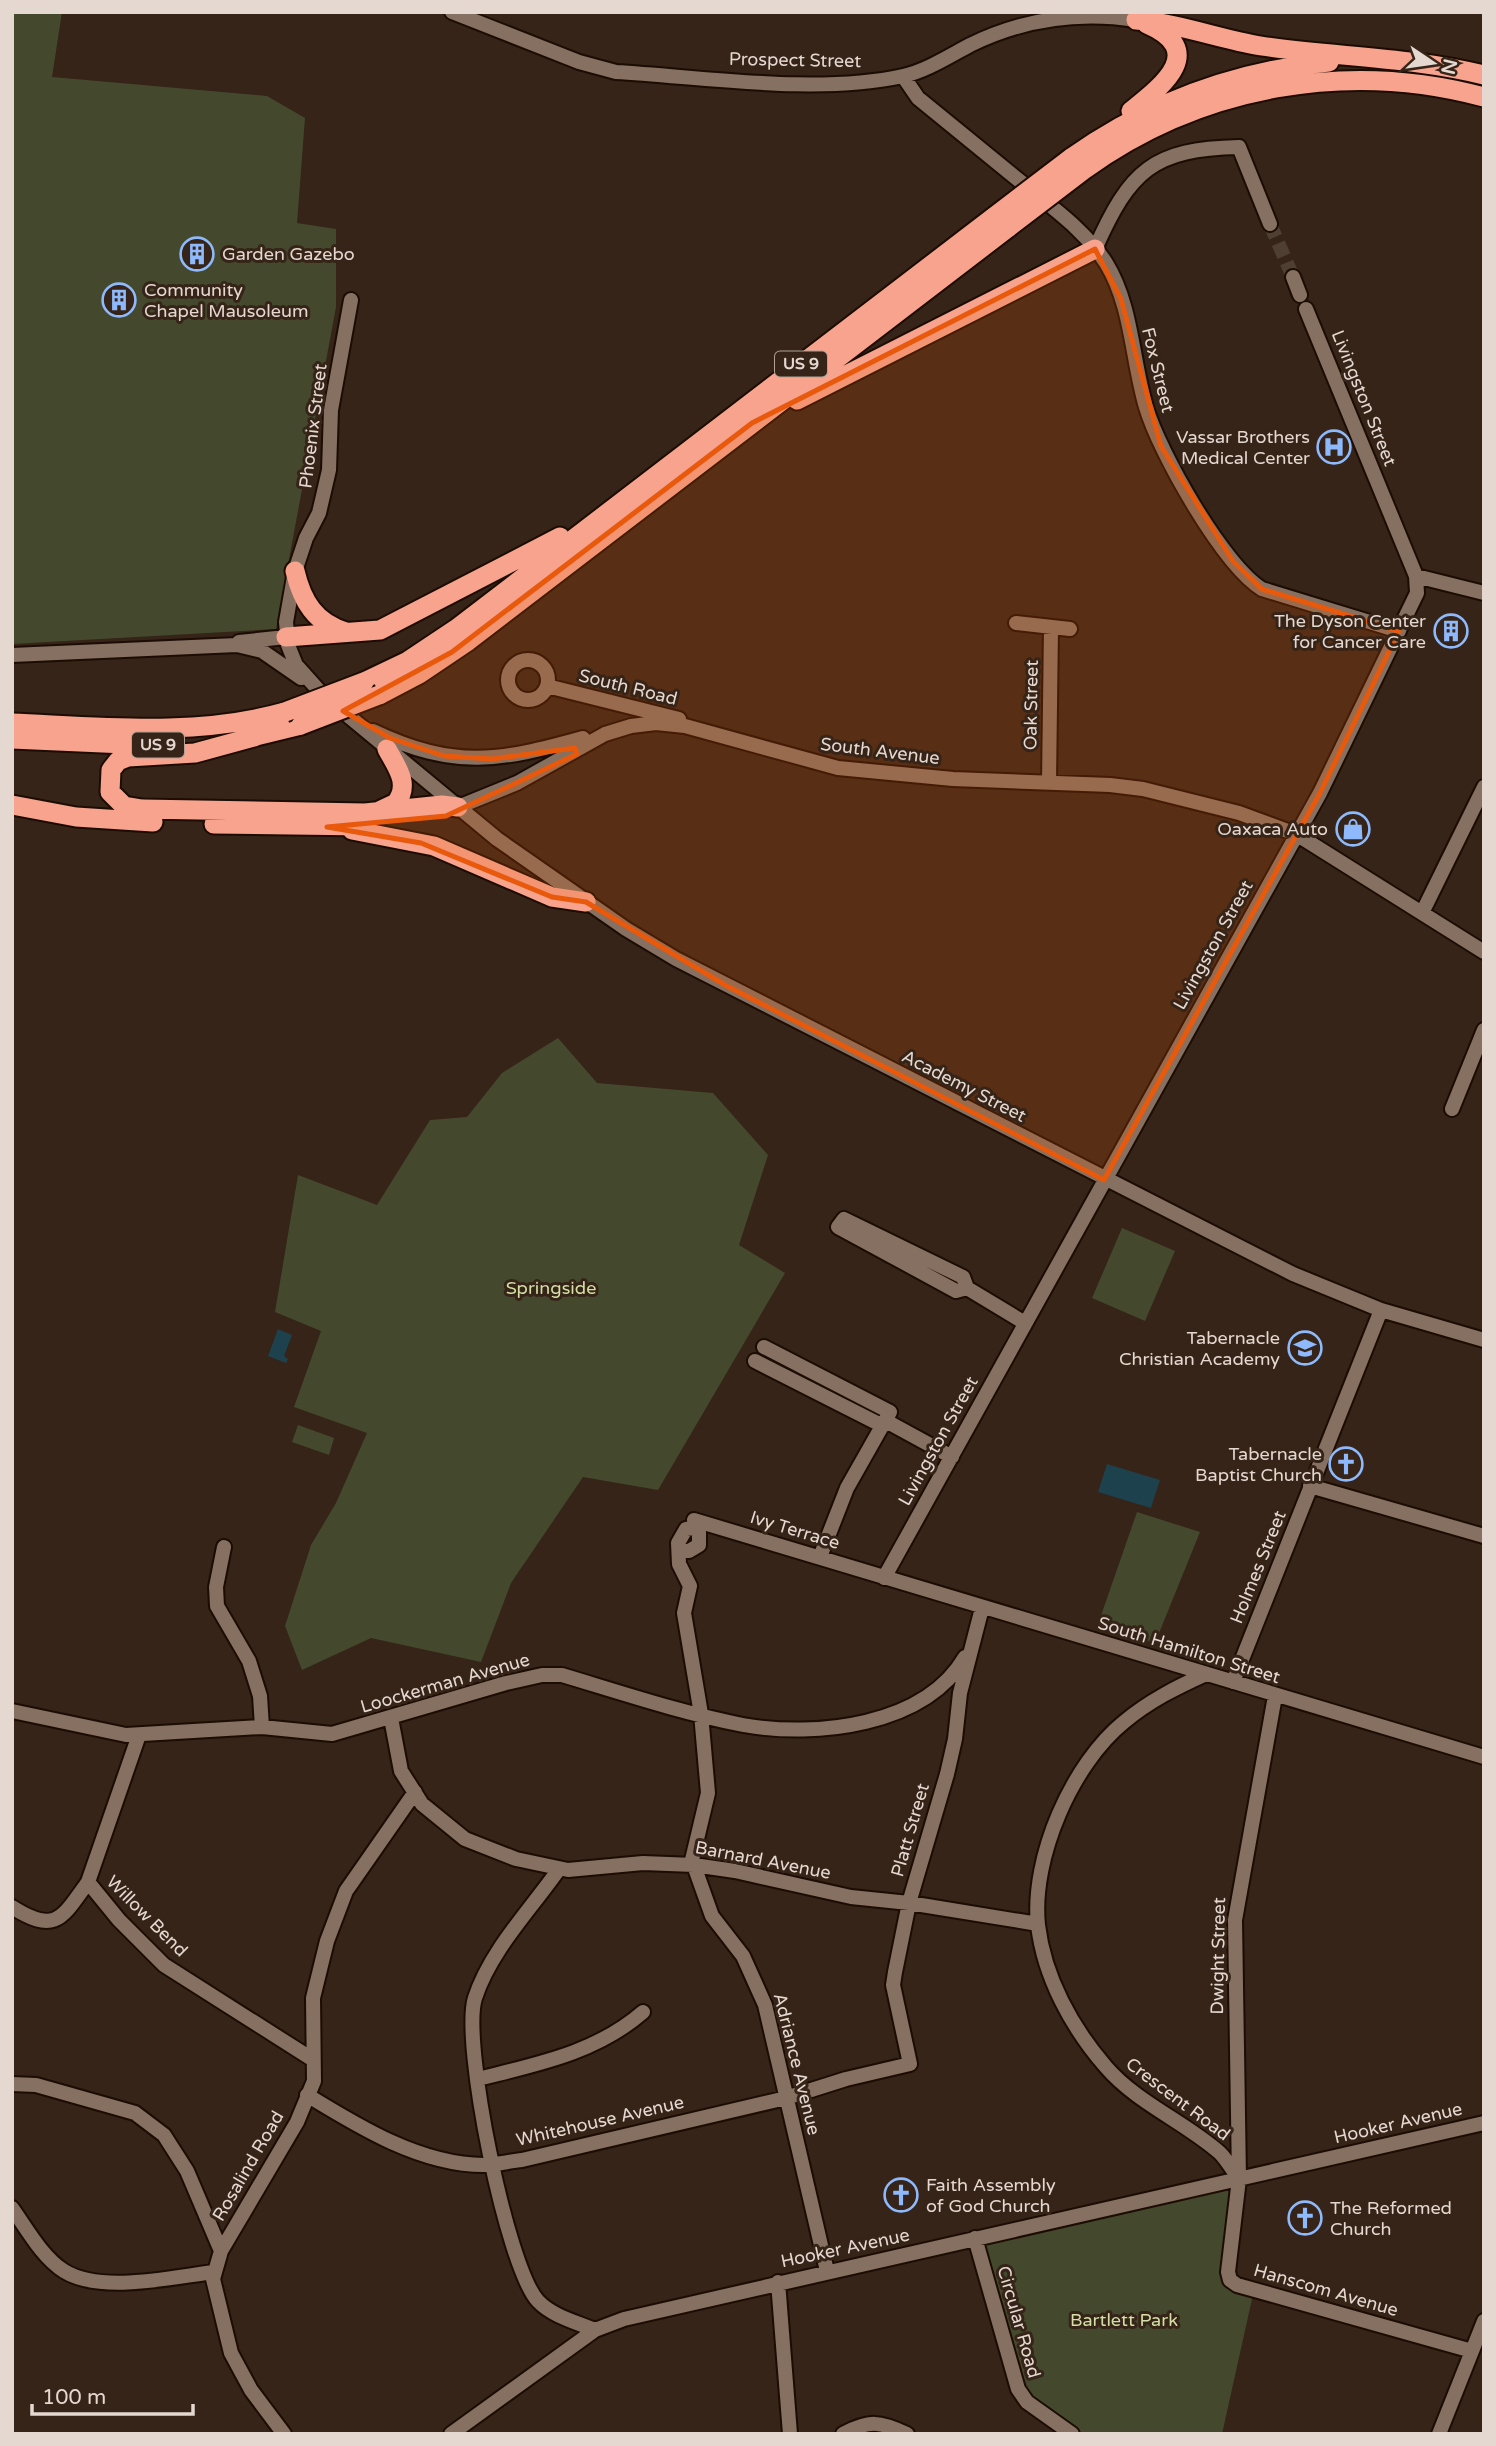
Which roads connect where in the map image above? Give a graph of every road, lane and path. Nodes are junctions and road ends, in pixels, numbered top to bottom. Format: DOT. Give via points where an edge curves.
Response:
graph roads {
  1 [pos="452,12"];
  2 [pos="1136,20"];
  3 [pos="1393,61"];
  4 [pos="1484,75"];
  5 [pos="903,76"];
  6 [pos="1484,97"];
  7 [pos="1078,164"];
  8 [pos="1002,222"];
  9 [pos="1270,224"];
  10 [pos="1095,248"];
  11 [pos="1293,277"];
  12 [pos="351,300"];
  13 [pos="752,423"];
  14 [pos="608,512"];
  15 [pos="295,571"];
  16 [pos="1416,576"];
  17 [pos="1484,593"];
  18 [pos="1016,623"];
  19 [pos="1051,626"];
  20 [pos="1070,629"];
  21 [pos="1399,631"];
  22 [pos="357,634"];
  23 [pos="286,637"];
  24 [pos="225,645"];
  25 [pos="12,656"];
  26 [pos="547,686"];
  27 [pos="372,689"];
  28 [pos="322,694"];
  29 [pos="356,722"];
  30 [pos="12,723"];
  31 [pos="618,729"];
  32 [pos="699,730"];
  33 [pos="254,737"];
  34 [pos="12,739"];
  35 [pos="387,748"];
  36 [pos="1049,783"];
  37 [pos="1484,788"];
  38 [pos="12,805"];
  39 [pos="458,807"];
  40 [pos="365,813"];
  41 [pos="327,827"];
  42 [pos="1296,834"];
  43 [pos="586,902"];
  44 [pos="1422,914"];
  45 [pos="1484,952"];
  46 [pos="1484,1030"];
  47 [pos="1452,1109"];
  48 [pos="1104,1180"];
  49 [pos="967,1288"];
  50 [pos="1381,1310"];
  51 [pos="1025,1323"];
  52 [pos="1484,1340"];
  53 [pos="764,1347"];
  54 [pos="755,1361"];
  55 [pos="886,1420"];
  56 [pos="952,1457"];
  57 [pos="1310,1486"];
  58 [pos="694,1520"];
  59 [pos="1484,1536"];
  60 [pos="224,1547"];
  61 [pos="679,1551"];
  62 [pos="820,1557"];
  63 [pos="884,1578"];
  64 [pos="982,1608"];
  65 [pos="976,1638"];
  66 [pos="1206,1674"];
  67 [pos="1233,1682"];
  68 [pos="1275,1696"];
  69 [pos="12,1711"];
  70 [pos="701,1714"];
  71 [pos="391,1718"];
  72 [pos="262,1727"];
  73 [pos="139,1735"];
  74 [pos="1484,1757"];
  75 [pos="415,1792"];
  76 [pos="694,1865"];
  77 [pos="559,1869"];
  78 [pos="88,1882"];
  79 [pos="909,1903"];
  80 [pos="12,1907"];
  81 [pos="1038,1924"];
  82 [pos="643,2012"];
  83 [pos="312,2059"];
  84 [pos="910,2064"];
  85 [pos="478,2079"];
  86 [pos="12,2084"];
  87 [pos="307,2095"];
  88 [pos="786,2098"];
  89 [pos="1484,2123"];
  90 [pos="493,2164"];
  91 [pos="1239,2179"];
  92 [pos="12,2208"];
  93 [pos="975,2238"];
  94 [pos="221,2251"];
  95 [pos="214,2272"];
  96 [pos="827,2272"];
  97 [pos="778,2282"];
  98 [pos="1484,2321"];
  99 [pos="595,2330"];
  100 [pos="1472,2351"];
  101 [pos="284,2434"];
  102 [pos="451,2434"];
  103 [pos="790,2434"];
  104 [pos="842,2434"];
  105 [pos="907,2434"];
  106 [pos="1072,2434"];
  107 [pos="1439,2434"];
  1 -- 5 [label="street, Prospect Street" via="616,72 834,83"];
  2 -- 3 [label="highway" via="1251,44"];
  2 -- 5 [label="street, Prospect Street" via="1095,15 1032,22"];
  2 -- 7 [label="highway" via="1169,38 1176,57 1172,74"];
  3 -- 4 [label="highway, US 9"];
  3 -- 7 [label="highway, US 9" via="1313,63 1216,84 1144,113"];
  5 -- 10 [label="street, Fox Street" via="918,98"];
  6 -- 7 [label="highway, US 9" via="1376,80 1270,88 1177,117"];
  7 -- 8 [label="highway, US 9, bridge"];
  8 -- 13 [label="highway, US 9"];
  8 -- 14 [label="highway, US 9"];
  9 -- 10 [label="street" via="1239,148 1186,150 1157,162 1140,176"];
  10 -- 13 [label="highway"];
  10 -- 21 [label="street, Fox Street" via="1121,299 1145,405 1161,446 1233,561 1262,589"];
  11 -- 16 [label="street, Livingston Street"];
  12 -- 15 [label="street, Phoenix Street" via="329,431 327,480 320,513"];
  13 -- 27 [label="highway, US 9" via="468,640 419,674"];
  14 -- 22 [label="highway" via="388,627"];
  14 -- 27 [label="highway, US 9"];
  15 -- 22 [label="highway" via="313,613 330,626"];
  15 -- 23 [label="street, Phoenix Street"];
  16 -- 17 [label="street"];
  16 -- 21 [label="street, Livingston Street" via="1417,593"];
  18 -- 19 [label="street"];
  19 -- 20 [label="street"];
  19 -- 36 [label="street, Oak Street"];
  21 -- 42 [label="street, Livingston Street"];
  22 -- 23 [label="highway"];
  23 -- 24 [label="street"];
  23 -- 28 [label="street" via="296,665"];
  24 -- 25 [label="street"];
  24 -- 28 [label="street" via="262,652"];
  26 -- 32 [label="street, South Road" via="667,714"];
  27 -- 30 [label="highway, US 9, bridge" via="243,722 186,728"];
  27 -- 33 [label="highway, US 9, bridge" via="301,725"];
  28 -- 29 [label="street"];
  29 -- 31 [label="street" via="422,750 480,760 527,754"];
  29 -- 35 [label="street"];
  31 -- 32 [label="street, South Avenue" via="656,723"];
  31 -- 39 [label="street, South Avenue" via="509,787"];
  32 -- 36 [label="street, South Avenue" via="838,768"];
  33 -- 34 [label="highway, US 9" via="165,746"];
  33 -- 40 [label="highway" via="195,753 123,758 111,770 110,792 119,803 137,809"];
  35 -- 39 [label="street"];
  35 -- 40 [label="highway" via="402,780 401,796 388,808"];
  36 -- 42 [label="street, South Avenue" via="1143,789 1239,813"];
  37 -- 44 [label="street"];
  38 -- 41 [label="highway" via="115,821"];
  39 -- 40 [label="highway"];
  39 -- 41 [label="highway" via="446,816 418,821"];
  39 -- 43 [label="street, Academy Street"];
  41 -- 43 [label="highway" via="421,842 552,897"];
  42 -- 44 [label="street, South Avenue"];
  42 -- 48 [label="street, Livingston Street"];
  43 -- 48 [label="street, Academy Street" via="724,985"];
  44 -- 45 [label="street, South Avenue"];
  46 -- 47 [label="street"];
  48 -- 50 [label="street, Academy Street" via="1293,1274"];
  48 -- 51 [label="street, Livingston Street"];
  49 -- 49 [label="street" via="963,1277 844,1219 838,1227 956,1291"];
  49 -- 51 [label="street"];
  50 -- 52 [label="street, Academy Street"];
  50 -- 57 [label="street, Holmes Street"];
  51 -- 56 [label="street, Livingston Street"];
  53 -- 55 [label="street"];
  54 -- 55 [label="street"];
  55 -- 56 [label="street"];
  55 -- 62 [label="street" via="847,1488"];
  56 -- 63 [label="street, Livingston Street"];
  57 -- 59 [label="street"];
  57 -- 67 [label="street, Holmes Street"];
  58 -- 62 [label="street, Ivy Terrace"];
  60 -- 72 [label="street" via="217,1606 243,1646 260,1696"];
  61 -- 70 [label="street" via="679,1564 690,1586 684,1613"];
  62 -- 63 [label="street, Ivy Terrace"];
  63 -- 64 [label="street, South Hamilton Street"];
  64 -- 65 [label="street, Platt Street"];
  64 -- 66 [label="street, South Hamilton Street"];
  65 -- 70 [label="street, Loockerman Avenue" via="957,1671 935,1693 891,1715 831,1726 779,1728"];
  65 -- 79 [label="street, Platt Street" via="960,1693 947,1774"];
  66 -- 67 [label="street, South Hamilton Street"];
  66 -- 81 [label="street, Crescent Road" via="1153,1700 1092,1754 1067,1793 1052,1830 1042,1873"];
  67 -- 68 [label="street, South Hamilton Street"];
  68 -- 74 [label="street, South Hamilton Street"];
  68 -- 91 [label="street, Dwight Street" via="1235,1920"];
  69 -- 73 [label="street, Loockerman Avenue" via="92,1730"];
  70 -- 71 [label="street, Loockerman Avenue" via="562,1675 542,1675"];
  70 -- 76 [label="street" via="708,1793"];
  71 -- 72 [label="street, Loockerman Avenue" via="332,1734"];
  71 -- 75 [label="street, Barnard Avenue" via="401,1771"];
  72 -- 73 [label="street, Loockerman Avenue"];
  73 -- 78 [label="street, Willow Bend"];
  75 -- 77 [label="street, Barnard Avenue" via="435,1816 465,1839 516,1859"];
  75 -- 83 [label="street, Rosalind Road" via="346,1891 315,1988"];
  76 -- 77 [label="street, Barnard Avenue" via="643,1863"];
  76 -- 79 [label="street, Barnard Avenue" via="851,1897"];
  76 -- 88 [label="street, Adriance Avenue" via="712,1916 743,1956 765,2005"];
  77 -- 85 [label="street" via="495,1958 476,1996 471,2015"];
  78 -- 80 [label="street" via="56,1922 36,1920"];
  78 -- 83 [label="street, Willow Bend" via="164,1965"];
  79 -- 81 [label="street, Barnard Avenue"];
  79 -- 84 [label="street, Platt Street" via="892,1985"];
  81 -- 91 [label="street, Crescent Road" via="1063,2007 1090,2047 1122,2082 1221,2154"];
  82 -- 85 [label="street" via="621,2032 570,2055"];
  83 -- 87 [label="street, Rosalind Road" via="314,2081"];
  84 -- 88 [label="street, Whitehouse Avenue"];
  85 -- 90 [label="street"];
  86 -- 94 [label="street" via="88,2098 149,2122 178,2154"];
  87 -- 90 [label="street, Whitehouse Avenue" via="389,2141 466,2163"];
  87 -- 94 [label="street, Rosalind Road" via="297,2122"];
  88 -- 90 [label="street, Whitehouse Avenue"];
  88 -- 96 [label="street, Adriance Avenue"];
  89 -- 91 [label="street, Hooker Avenue"];
  90 -- 99 [label="street" via="527,2285 552,2312"];
  91 -- 93 [label="street, Hooker Avenue"];
  91 -- 100 [label="street, Hanscom Avenue" via="1230,2280"];
  92 -- 95 [label="street" via="50,2259 71,2275 129,2282"];
  93 -- 96 [label="street, Hooker Avenue"];
  93 -- 106 [label="street, Circular Road" via="1018,2389 1027,2402"];
  94 -- 95 [label="street, Rosalind Road"];
  95 -- 101 [label="street" via="231,2353 251,2390"];
  96 -- 97 [label="street, Hooker Avenue"];
  97 -- 99 [label="street, Hooker Avenue" via="650,2311"];
  97 -- 103 [label="street"];
  98 -- 100 [label="street"];
  99 -- 102 [label="street, Hooker Avenue"];
  100 -- 107 [label="street"];
  104 -- 105 [label="street" via="863,2423 879,2423"];
}
